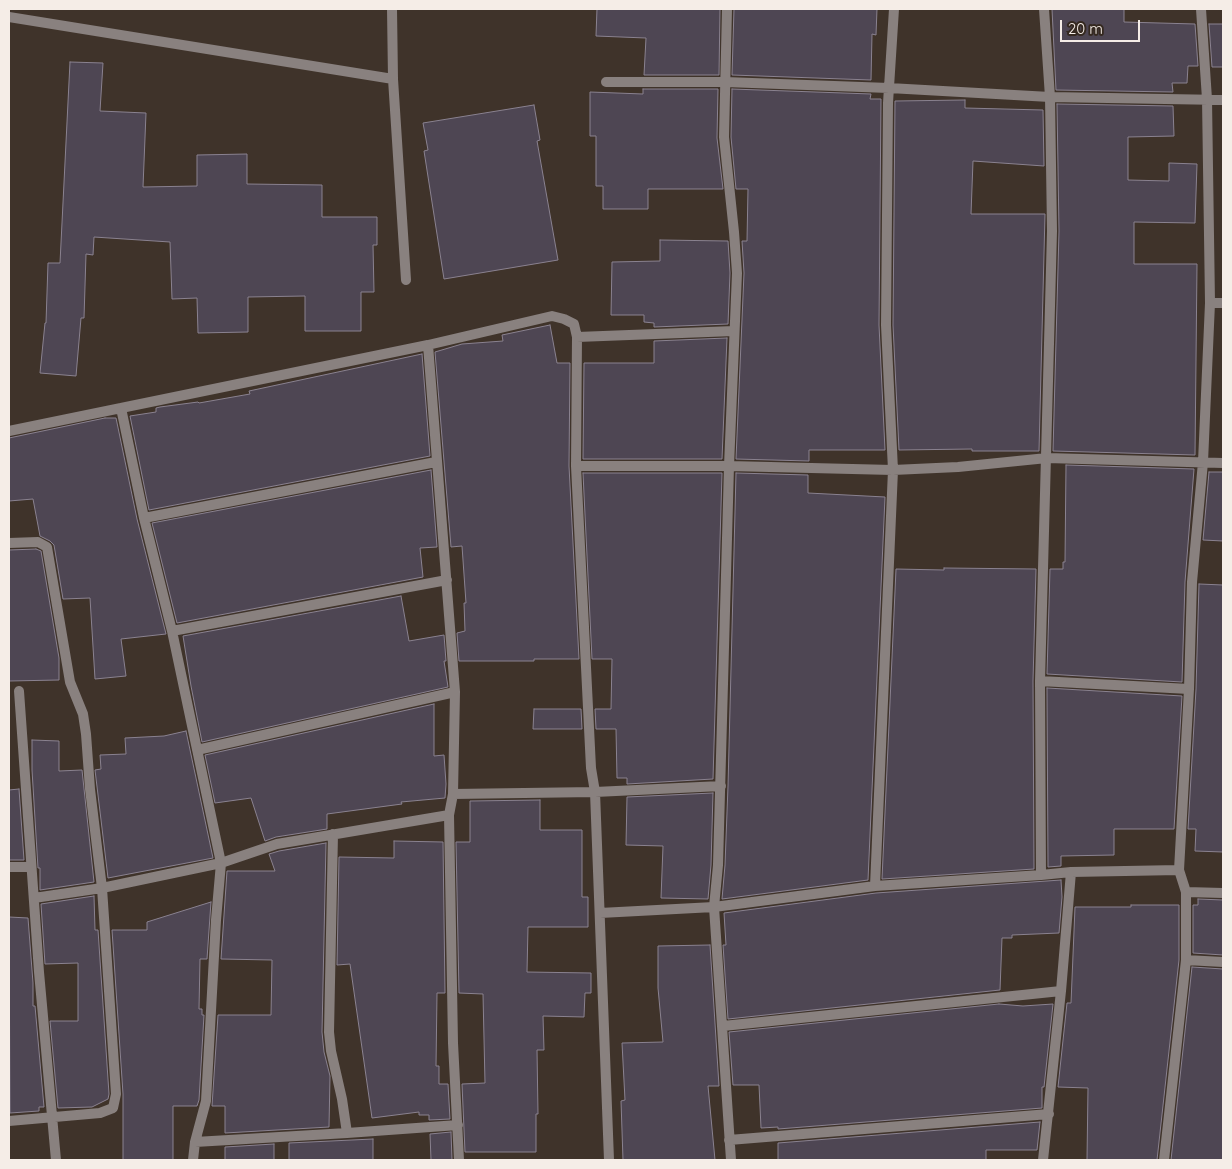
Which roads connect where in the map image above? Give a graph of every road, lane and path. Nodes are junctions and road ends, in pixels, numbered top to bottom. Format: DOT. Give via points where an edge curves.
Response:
graph roads {
  1 [pos="392,9"];
  2 [pos="727,9"];
  3 [pos="894,9"];
  4 [pos="1044,9"];
  5 [pos="1201,9"];
  6 [pos="9,16"];
  7 [pos="393,79"];
  8 [pos="606,82"];
  9 [pos="725,82"];
  10 [pos="889,88"];
  11 [pos="1050,98"];
  12 [pos="1206,99"];
  13 [pos="1223,100"];
  14 [pos="406,280"];
  15 [pos="1210,302"];
  16 [pos="1223,303"];
  17 [pos="734,331"];
  18 [pos="578,337"];
  19 [pos="428,345"];
  20 [pos="121,408"];
  21 [pos="9,431"];
  22 [pos="1047,458"];
  23 [pos="436,462"];
  24 [pos="1203,462"];
  25 [pos="1223,463"];
  26 [pos="576,466"];
  27 [pos="729,466"];
  28 [pos="894,470"];
  29 [pos="144,518"];
  30 [pos="9,543"];
  31 [pos="447,580"];
  32 [pos="172,631"];
  33 [pos="1040,681"];
  34 [pos="1189,689"];
  35 [pos="19,690"];
  36 [pos="455,692"];
  37 [pos="197,750"];
  38 [pos="721,786"];
  39 [pos="595,792"];
  40 [pos="453,794"];
  41 [pos="449,815"];
  42 [pos="333,834"];
  43 [pos="221,863"];
  44 [pos="9,867"];
  45 [pos="31,867"];
  46 [pos="1179,870"];
  47 [pos="1070,872"];
  48 [pos="1040,875"];
  49 [pos="875,886"];
  50 [pos="102,888"];
  51 [pos="1186,892"];
  52 [pos="1223,893"];
  53 [pos="34,898"];
  54 [pos="714,907"];
  55 [pos="600,913"];
  56 [pos="1186,960"];
  57 [pos="1223,962"];
  58 [pos="1062,991"];
  59 [pos="723,1026"];
  60 [pos="1049,1114"];
  61 [pos="53,1117"];
  62 [pos="9,1121"];
  63 [pos="458,1125"];
  64 [pos="347,1133"];
  65 [pos="729,1140"];
  66 [pos="194,1142"];
  67 [pos="56,1160"];
  68 [pos="193,1160"];
  69 [pos="459,1160"];
  70 [pos="609,1160"];
  71 [pos="731,1160"];
  72 [pos="1043,1160"];
  73 [pos="1164,1160"];
  1 -- 7 [label="street"];
  2 -- 9 [label="street"];
  3 -- 10 [label="street"];
  4 -- 11 [label="street"];
  5 -- 12 [label="street"];
  6 -- 7 [label="street"];
  7 -- 14 [label="street"];
  8 -- 9 [label="street"];
  9 -- 10 [label="street"];
  9 -- 17 [label="street" via="724,137 737,273"];
  10 -- 11 [label="street"];
  10 -- 28 [label="street" via="886,325"];
  11 -- 12 [label="street"];
  11 -- 22 [label="street" via="1052,231"];
  12 -- 13 [label="street"];
  12 -- 15 [label="street"];
  15 -- 16 [label="street"];
  15 -- 24 [label="street"];
  17 -- 18 [label="street"];
  17 -- 27 [label="street"];
  18 -- 19 [label="street" via="574,324 552,316"];
  18 -- 26 [label="street"];
  19 -- 20 [label="street"];
  19 -- 23 [label="street"];
  20 -- 21 [label="street"];
  20 -- 29 [label="street"];
  22 -- 24 [label="street"];
  22 -- 28 [label="street"];
  22 -- 33 [label="street"];
  23 -- 29 [label="street"];
  23 -- 31 [label="street"];
  24 -- 25 [label="street"];
  24 -- 34 [label="street" via="1192,582"];
  26 -- 27 [label="street"];
  26 -- 39 [label="street" via="591,768"];
  27 -- 28 [label="street"];
  27 -- 38 [label="street"];
  28 -- 49 [label="street"];
  29 -- 32 [label="street"];
  30 -- 50 [label="street" via="38,542 47,548 70,682 86,728"];
  31 -- 32 [label="street"];
  31 -- 36 [label="street"];
  32 -- 37 [label="street"];
  33 -- 34 [label="street"];
  33 -- 48 [label="street"];
  34 -- 46 [label="street"];
  35 -- 45 [label="street"];
  36 -- 37 [label="street"];
  36 -- 40 [label="street"];
  37 -- 43 [label="street"];
  38 -- 39 [label="street"];
  38 -- 54 [label="street"];
  39 -- 40 [label="street"];
  39 -- 55 [label="street"];
  40 -- 41 [label="street"];
  41 -- 42 [label="street"];
  41 -- 63 [label="street" via="453,1043"];
  42 -- 43 [label="street" via="277,844"];
  42 -- 64 [label="street" via="329,1032"];
  43 -- 50 [label="street"];
  43 -- 66 [label="street" via="206,1101"];
  44 -- 45 [label="street"];
  45 -- 53 [label="street"];
  46 -- 47 [label="street"];
  46 -- 51 [label="street"];
  47 -- 48 [label="street"];
  47 -- 58 [label="street"];
  48 -- 49 [label="street"];
  49 -- 54 [label="street"];
  50 -- 53 [label="street"];
  50 -- 61 [label="street" via="116,1094 113,1108 100,1114"];
  51 -- 52 [label="street"];
  51 -- 56 [label="street"];
  53 -- 61 [label="street"];
  54 -- 55 [label="street"];
  54 -- 59 [label="street"];
  55 -- 70 [label="street"];
  56 -- 57 [label="street"];
  56 -- 73 [label="street"];
  58 -- 59 [label="street"];
  58 -- 60 [label="street"];
  59 -- 65 [label="street"];
  60 -- 65 [label="street"];
  60 -- 72 [label="street"];
  61 -- 62 [label="street"];
  61 -- 67 [label="street"];
  63 -- 64 [label="street"];
  63 -- 69 [label="street"];
  64 -- 66 [label="street"];
  65 -- 71 [label="street"];
  66 -- 68 [label="street"];
}
